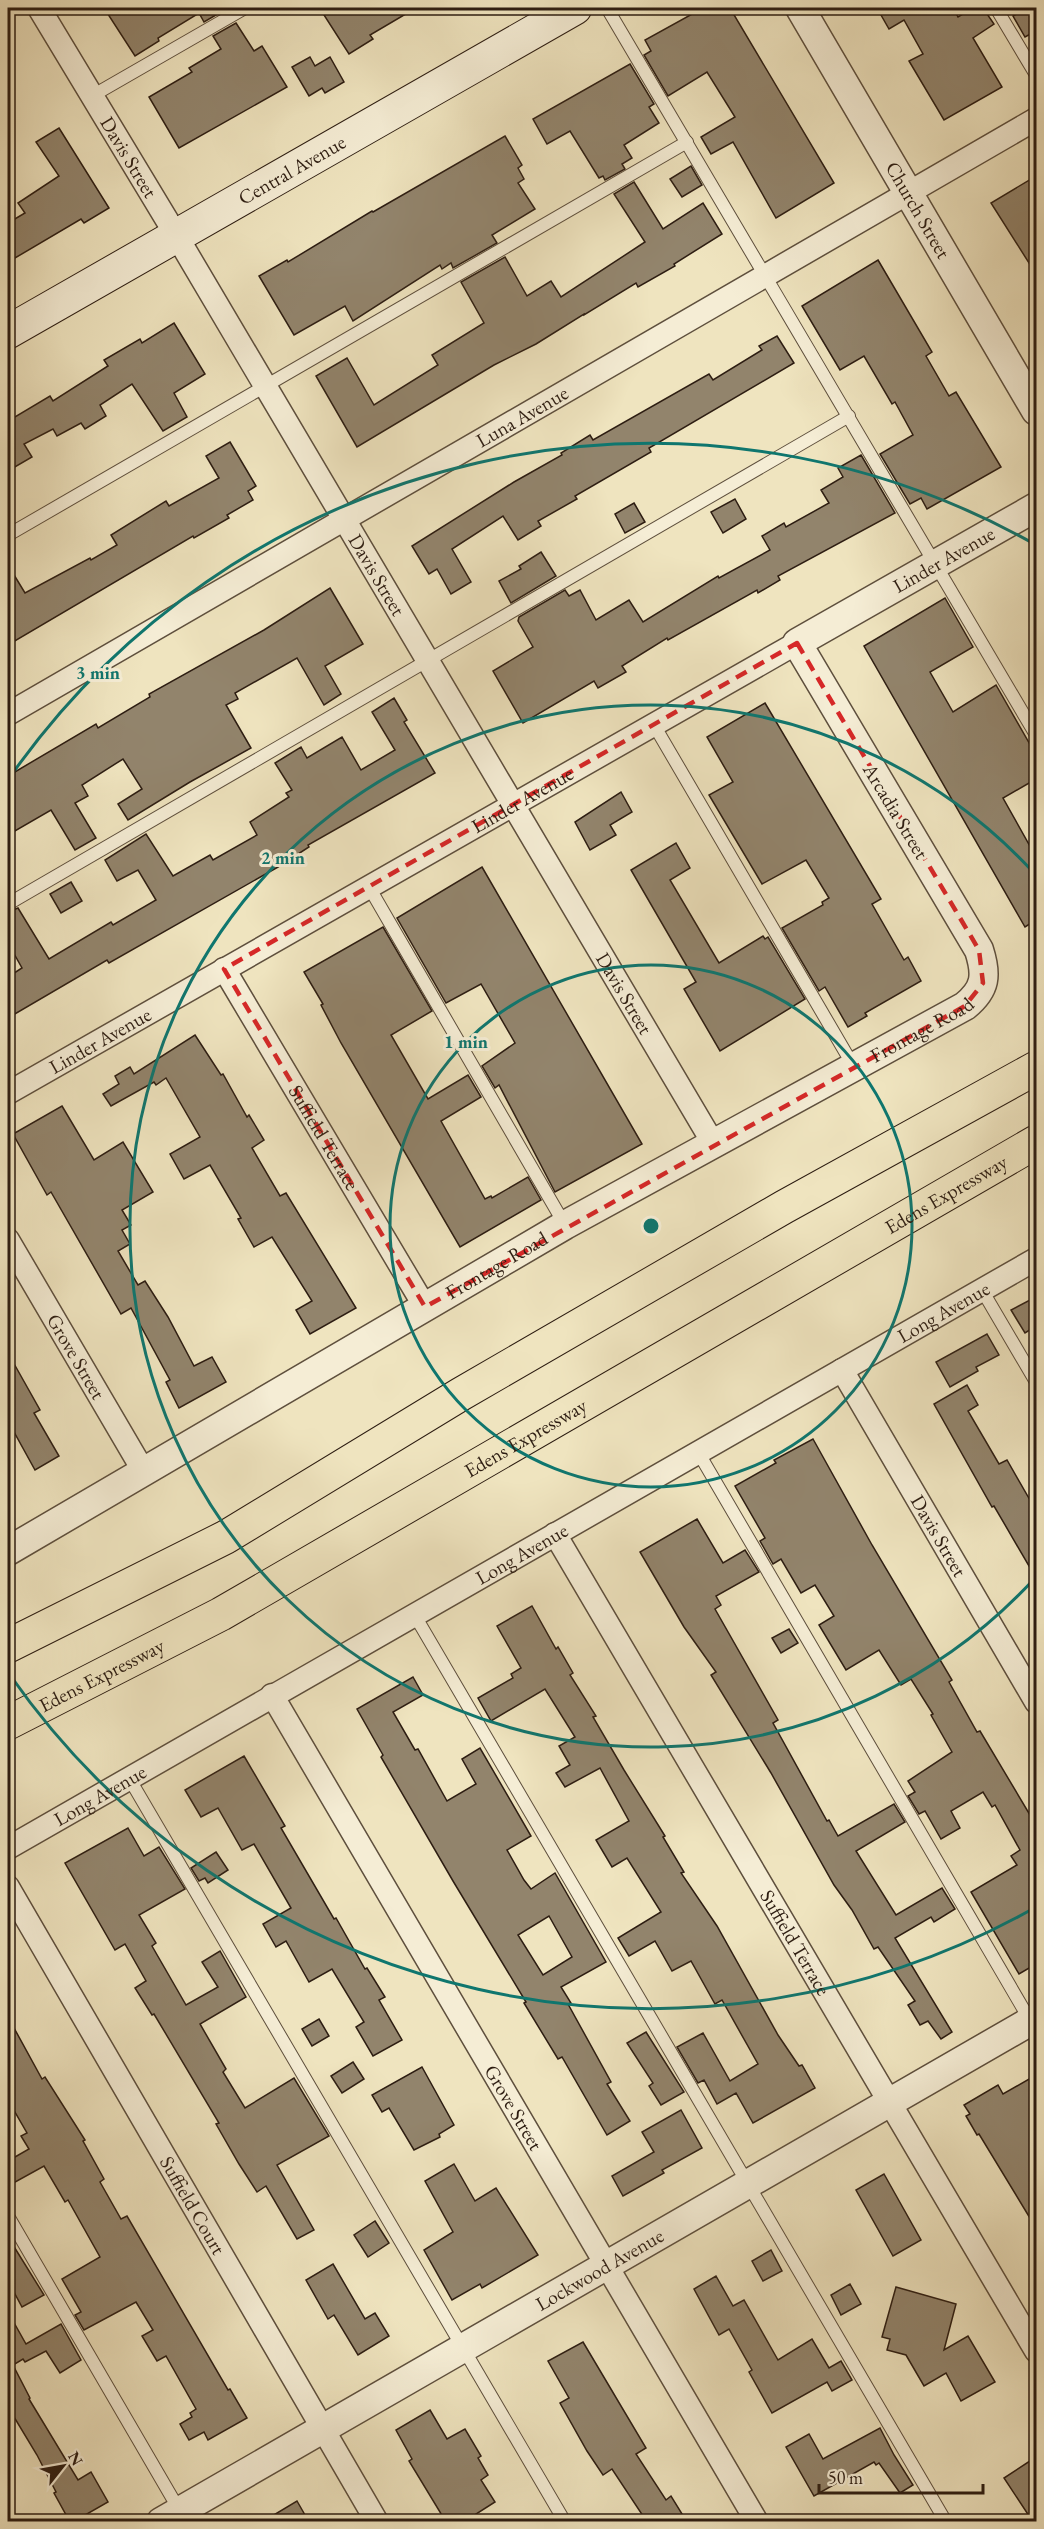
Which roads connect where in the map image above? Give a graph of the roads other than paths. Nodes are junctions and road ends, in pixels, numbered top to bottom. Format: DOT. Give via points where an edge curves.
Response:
graph roads {
  1 [pos="39,8"];
  2 [pos="245,8"];
  3 [pos="575,8"];
  4 [pos="607,8"];
  5 [pos="800,8"];
  6 [pos="996,8"];
  7 [pos="1036,75"];
  8 [pos="92,96"];
  9 [pos="1036,119"];
  10 [pos="687,142"];
  11 [pos="909,193"];
  12 [pos="176,235"];
  13 [pos="766,275"];
  14 [pos="8,332"];
  15 [pos="266,387"];
  16 [pos="1036,411"];
  17 [pos="849,416"];
  18 [pos="1036,507"];
  19 [pos="344,519"];
  20 [pos="8,535"];
  21 [pos="936,564"];
  22 [pos="797,643"];
  23 [pos="429,662"];
  24 [pos="8,714"];
  25 [pos="654,725"];
  26 [pos="1036,735"];
  27 [pos="513,804"];
  28 [pos="369,887"];
  29 [pos="8,904"];
  30 [pos="224,969"];
  31 [pos="983,983"];
  32 [pos="854,1067"];
  33 [pos="1036,1068"];
  34 [pos="8,1093"];
  35 [pos="1036,1142"];
  36 [pos="713,1143"];
  37 [pos="565,1225"];
  38 [pos="8,1240"];
  39 [pos="1036,1259"];
  40 [pos="982,1290"];
  41 [pos="425,1307"];
  42 [pos="842,1370"];
  43 [pos="1036,1382"];
  44 [pos="698,1452"];
  45 [pos="144,1472"];
  46 [pos="555,1534"];
  47 [pos="8,1551"];
  48 [pos="414,1614"];
  49 [pos="8,1646"];
  50 [pos="272,1695"];
  51 [pos="1036,1702"];
  52 [pos="8,1723"];
  53 [pos="129,1778"];
  54 [pos="8,1848"];
  55 [pos="8,1887"];
  56 [pos="1035,2023"];
  57 [pos="891,2102"];
  58 [pos="747,2184"];
  59 [pos="8,2216"];
  60 [pos="607,2265"];
  61 [pos="463,2348"];
  62 [pos="1036,2351"];
  63 [pos="323,2428"];
  64 [pos="176,2518"];
  65 [pos="378,2522"];
  66 [pos="565,2522"];
  67 [pos="757,2522"];
  68 [pos="946,2522"];
  1 -- 8 [label="street, Davis Street"];
  2 -- 8 [label="lane"];
  3 -- 12 [label="main road, Central Avenue"];
  4 -- 10 [label="lane"];
  5 -- 11 [label="street, Church Street"];
  6 -- 7 [label="lane"];
  8 -- 12 [label="street, Davis Street"];
  9 -- 11 [label="street, Luna Avenue"];
  10 -- 13 [label="lane"];
  10 -- 15 [label="lane"];
  11 -- 13 [label="street, Luna Avenue"];
  11 -- 16 [label="street, Church Street"];
  12 -- 14 [label="main road, Central Avenue"];
  12 -- 15 [label="street, Davis Street"];
  13 -- 17 [label="lane"];
  13 -- 19 [label="street, Luna Avenue"];
  15 -- 19 [label="street, Davis Street"];
  15 -- 20 [label="lane"];
  17 -- 21 [label="lane"];
  17 -- 23 [label="lane"];
  18 -- 21 [label="street, Linder Avenue"];
  19 -- 23 [label="street, Davis Street"];
  19 -- 24 [label="street, Luna Avenue"];
  21 -- 22 [label="street, Linder Avenue"];
  21 -- 26 [label="lane"];
  22 -- 25 [label="street, Linder Avenue"];
  22 -- 31 [label="street, Arcadia Street" via="979,950 984,966"];
  23 -- 27 [label="street, Davis Street"];
  23 -- 29 [label="lane"];
  25 -- 27 [label="street, Linder Avenue"];
  25 -- 32 [label="lane"];
  27 -- 28 [label="street, Linder Avenue"];
  27 -- 36 [label="street, Davis Street"];
  28 -- 30 [label="street, Linder Avenue"];
  28 -- 37 [label="lane"];
  30 -- 34 [label="street, Linder Avenue"];
  30 -- 41 [label="street, Suffield Terrace"];
  31 -- 32 [label="street, Frontage Road" via="964,1006"];
  32 -- 36 [label="street, Frontage Road"];
  33 -- 49 [label="highway" via="733,1236 226,1537"];
  35 -- 52 [label="highway, Edens Expressway" via="221,1614"];
  36 -- 37 [label="street, Frontage Road"];
  37 -- 41 [label="street, Frontage Road"];
  38 -- 45 [label="street, Grove Street"];
  39 -- 40 [label="street, Long Avenue"];
  40 -- 42 [label="street, Long Avenue"];
  40 -- 43 [label="lane"];
  41 -- 45 [label="street, Frontage Road"];
  42 -- 44 [label="street, Long Avenue"];
  42 -- 51 [label="street, Davis Street"];
  44 -- 46 [label="street, Long Avenue"];
  44 -- 56 [label="lane"];
  45 -- 47 [label="street, Frontage Road"];
  46 -- 48 [label="street, Long Avenue"];
  46 -- 57 [label="street, Suffield Terrace"];
  48 -- 50 [label="street, Long Avenue"];
  48 -- 58 [label="lane"];
  50 -- 53 [label="street, Long Avenue"];
  50 -- 60 [label="street, Grove Street"];
  53 -- 54 [label="street, Long Avenue"];
  53 -- 61 [label="lane"];
  55 -- 63 [label="street, Suffield Court"];
  56 -- 57 [label="street, Lockwood Avenue"];
  57 -- 58 [label="street, Lockwood Avenue"];
  57 -- 62 [label="street, Suffield Terrace"];
  58 -- 60 [label="street, Lockwood Avenue"];
  58 -- 68 [label="lane"];
  59 -- 64 [label="lane"];
  60 -- 61 [label="street, Lockwood Avenue"];
  60 -- 67 [label="street, Grove Street"];
  61 -- 63 [label="street, Lockwood Avenue"];
  61 -- 66 [label="lane"];
  63 -- 64 [label="street, Lockwood Avenue"];
  63 -- 65 [label="street, Suffield Court"];
}
